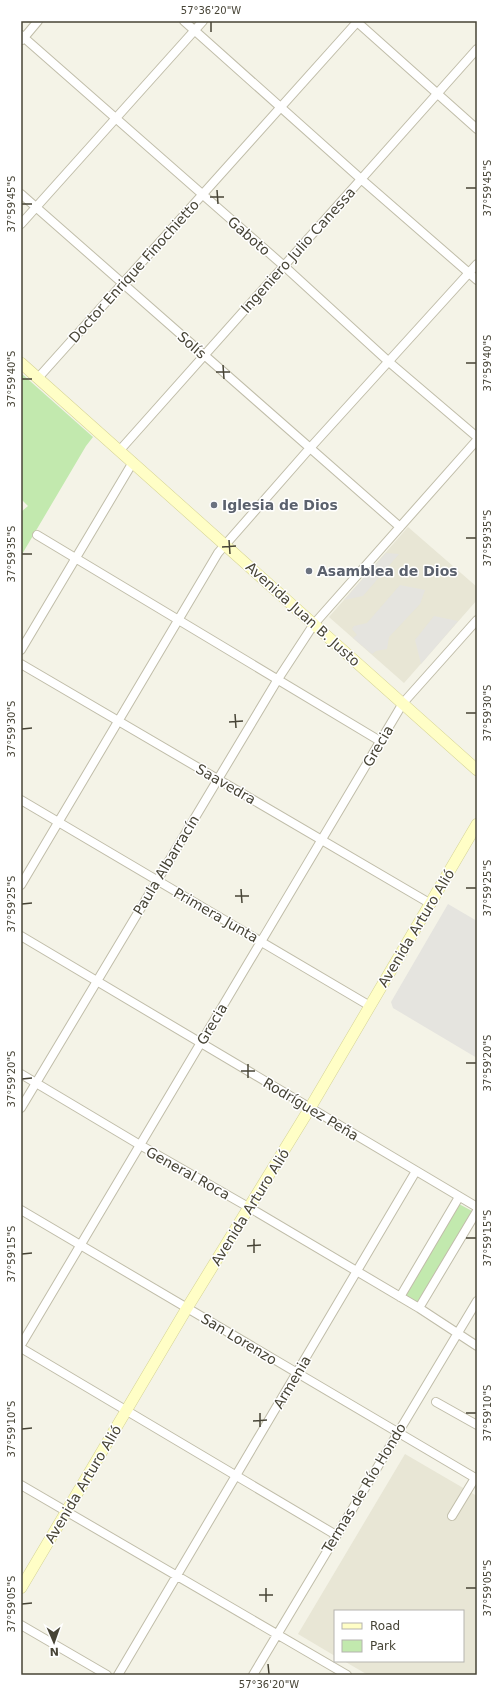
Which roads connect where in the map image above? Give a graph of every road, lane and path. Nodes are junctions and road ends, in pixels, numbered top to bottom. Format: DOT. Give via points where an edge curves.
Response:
graph roads {
  1 [pos="38,21"];
  2 [pos="184,21"];
  3 [pos="203,21"];
  4 [pos="357,21"];
  5 [pos="195,30"];
  6 [pos="22,37"];
  7 [pos="477,49"];
  8 [pos="437,94"];
  9 [pos="281,107"];
  10 [pos="116,118"];
  11 [pos="477,130"];
  12 [pos="361,179"];
  13 [pos="21,194"];
  14 [pos="203,194"];
  15 [pos="36,207"];
  16 [pos="21,224"];
  17 [pos="477,264"];
  18 [pos="284,266"];
  19 [pos="469,272"];
  20 [pos="477,280"];
  21 [pos="123,284"];
  22 [pos="204,355"];
  23 [pos="389,362"];
  24 [pos="21,363"];
  25 [pos="38,378"];
  26 [pos="477,438"];
  27 [pos="310,448"];
  28 [pos="120,450"];
  29 [pos="133,462"];
  30 [pos="400,527"];
  31 [pos="37,535"];
  32 [pos="225,545"];
  33 [pos="76,558"];
  34 [pos="178,620"];
  35 [pos="477,620"];
  36 [pos="314,624"];
  37 [pos="21,650"];
  38 [pos="21,664"];
  39 [pos="278,679"];
  40 [pos="403,703"];
  41 [pos="118,721"];
  42 [pos="380,741"];
  43 [pos="477,770"];
  44 [pos="218,779"];
  45 [pos="21,800"];
  46 [pos="58,822"];
  47 [pos="477,824"];
  48 [pos="322,840"];
  49 [pos="157,881"];
  50 [pos="21,885"];
  51 [pos="431,904"];
  52 [pos="21,936"];
  53 [pos="261,942"];
  54 [pos="97,981"];
  55 [pos="370,1006"];
  56 [pos="200,1043"];
  57 [pos="21,1074"];
  58 [pos="36,1083"];
  59 [pos="21,1108"];
  60 [pos="310,1108"];
  61 [pos="140,1146"];
  62 [pos="416,1171"];
  63 [pos="459,1197"];
  64 [pos="477,1207"];
  65 [pos="250,1208"];
  66 [pos="21,1210"];
  67 [pos="477,1211"];
  68 [pos="80,1245"];
  69 [pos="357,1272"];
  70 [pos="400,1297"];
  71 [pos="477,1301"];
  72 [pos="187,1308"];
  73 [pos="419,1308"];
  74 [pos="456,1334"];
  75 [pos="21,1345"];
  76 [pos="477,1346"];
  77 [pos="21,1348"];
  78 [pos="297,1373"];
  79 [pos="436,1402"];
  80 [pos="126,1410"];
  81 [pos="477,1425"];
  82 [pos="398,1432"];
  83 [pos="236,1476"];
  84 [pos="476,1479"];
  85 [pos="21,1485"];
  86 [pos="66,1512"];
  87 [pos="452,1516"];
  88 [pos="336,1535"];
  89 [pos="177,1576"];
  90 [pos="21,1588"];
  91 [pos="21,1625"];
  92 [pos="277,1633"];
  93 [pos="107,1675"];
  94 [pos="118,1675"];
  95 [pos="253,1675"];
  96 [pos="347,1675"];
  1 -- 6 [label="street"];
  2 -- 5 [label="street"];
  3 -- 5 [label="street"];
  4 -- 8 [label="street"];
  4 -- 9 [label="street, Doctor Enrique Finochietto"];
  5 -- 9 [label="street"];
  5 -- 10 [label="street"];
  6 -- 10 [label="street, Gaboto"];
  7 -- 8 [label="street, Ingeniero Julio Canessa"];
  8 -- 11 [label="street"];
  8 -- 12 [label="street, Ingeniero Julio Canessa"];
  9 -- 12 [label="street"];
  9 -- 14 [label="street, Doctor Enrique Finochietto"];
  10 -- 14 [label="street, Gaboto"];
  10 -- 15 [label="street"];
  12 -- 18 [label="street, Ingeniero Julio Canessa"];
  12 -- 19 [label="street"];
  13 -- 15 [label="street, Solís"];
  14 -- 18 [label="street, Gaboto"];
  14 -- 21 [label="street, Doctor Enrique Finochietto"];
  15 -- 16 [label="street"];
  15 -- 21 [label="street, Solís"];
  17 -- 19 [label="street"];
  18 -- 22 [label="street, Ingeniero Julio Canessa"];
  18 -- 23 [label="street, Gaboto"];
  19 -- 20 [label="street"];
  19 -- 23 [label="street"];
  21 -- 22 [label="street, Solís"];
  21 -- 25 [label="street, Doctor Enrique Finochietto"];
  22 -- 27 [label="street, Solís"];
  22 -- 28 [label="street, Ingeniero Julio Canessa"];
  23 -- 26 [label="street, Gaboto"];
  23 -- 27 [label="street"];
  24 -- 25 [label="main road, Avenida Juan B. Justo"];
  25 -- 28 [label="main road, Avenida Juan B. Justo"];
  26 -- 30 [label="street, Paula Albarracín"];
  27 -- 30 [label="street, Solís"];
  27 -- 32 [label="street"];
  28 -- 29 [label="main road, Avenida Juan B. Justo"];
  29 -- 32 [label="main road, Avenida Juan B. Justo"];
  29 -- 33 [label="street"];
  30 -- 36 [label="street, Paula Albarracín"];
  31 -- 33 [label="street"];
  32 -- 34 [label="street"];
  32 -- 36 [label="main road, Avenida Juan B. Justo"];
  33 -- 34 [label="street"];
  33 -- 37 [label="street"];
  34 -- 39 [label="street"];
  34 -- 41 [label="street"];
  35 -- 40 [label="street, Grecia"];
  36 -- 39 [label="street, Paula Albarracín"];
  36 -- 40 [label="main road, Avenida Juan B. Justo"];
  38 -- 41 [label="street, Saavedra"];
  39 -- 42 [label="street"];
  39 -- 44 [label="street, Paula Albarracín"];
  40 -- 42 [label="street, Grecia"];
  40 -- 43 [label="main road, Avenida Juan B. Justo"];
  41 -- 44 [label="street, Saavedra"];
  41 -- 46 [label="street"];
  42 -- 48 [label="street, Grecia"];
  44 -- 48 [label="street, Saavedra"];
  44 -- 49 [label="street, Paula Albarracín"];
  45 -- 46 [label="street, Primera Junta"];
  46 -- 49 [label="street, Primera Junta"];
  46 -- 50 [label="street"];
  47 -- 51 [label="main road, Avenida Arturo Alió"];
  48 -- 51 [label="street, Saavedra"];
  48 -- 53 [label="street, Grecia"];
  49 -- 53 [label="street, Primera Junta"];
  49 -- 54 [label="street, Paula Albarracín"];
  51 -- 55 [label="main road, Avenida Arturo Alió"];
  52 -- 54 [label="street, Rodríguez Peña"];
  53 -- 55 [label="street, Primera Junta"];
  53 -- 56 [label="street, Grecia"];
  54 -- 56 [label="street, Rodríguez Peña"];
  54 -- 58 [label="street, Paula Albarracín"];
  55 -- 60 [label="main road, Avenida Arturo Alió"];
  56 -- 60 [label="street, Rodríguez Peña"];
  56 -- 61 [label="street, Grecia"];
  57 -- 58 [label="street, General Roca"];
  58 -- 59 [label="street, Paula Albarracín"];
  58 -- 61 [label="street, General Roca"];
  60 -- 62 [label="street, Rodríguez Peña"];
  60 -- 65 [label="main road, Avenida Arturo Alió"];
  61 -- 65 [label="street, General Roca"];
  61 -- 68 [label="street, Grecia"];
  62 -- 63 [label="street, Rodríguez Peña"];
  62 -- 69 [label="street, Armenia"];
  63 -- 64 [label="street, Rodríguez Peña"];
  63 -- 70 [label="street"];
  65 -- 69 [label="street, General Roca"];
  65 -- 72 [label="main road, Avenida Arturo Alió"];
  66 -- 68 [label="street, San Lorenzo"];
  67 -- 73 [label="street"];
  68 -- 72 [label="street, San Lorenzo"];
  68 -- 75 [label="street, Grecia"];
  69 -- 70 [label="street, General Roca"];
  69 -- 78 [label="street, Armenia"];
  70 -- 73 [label="street, General Roca"];
  71 -- 74 [label="street, Termas de Río Hondo"];
  72 -- 78 [label="street, San Lorenzo"];
  72 -- 80 [label="main road, Avenida Arturo Alió"];
  73 -- 74 [label="street, General Roca"];
  74 -- 76 [label="street, General Roca"];
  74 -- 82 [label="street, Termas de Río Hondo"];
  77 -- 80 [label="street"];
  78 -- 82 [label="street, San Lorenzo"];
  78 -- 83 [label="street, Armenia"];
  79 -- 81 [label="street"];
  80 -- 83 [label="street"];
  80 -- 86 [label="main road, Avenida Arturo Alió"];
  82 -- 84 [label="street, San Lorenzo"];
  82 -- 88 [label="street, Termas de Río Hondo"];
  83 -- 88 [label="street"];
  83 -- 89 [label="street, Armenia"];
  84 -- 87 [label="street"];
  85 -- 86 [label="street"];
  86 -- 89 [label="street"];
  86 -- 90 [label="main road, Avenida Arturo Alió"];
  88 -- 92 [label="street, Termas de Río Hondo"];
  89 -- 92 [label="street"];
  89 -- 94 [label="street, Armenia"];
  91 -- 93 [label="street"];
  92 -- 95 [label="street, Termas de Río Hondo"];
  92 -- 96 [label="street"];
}
